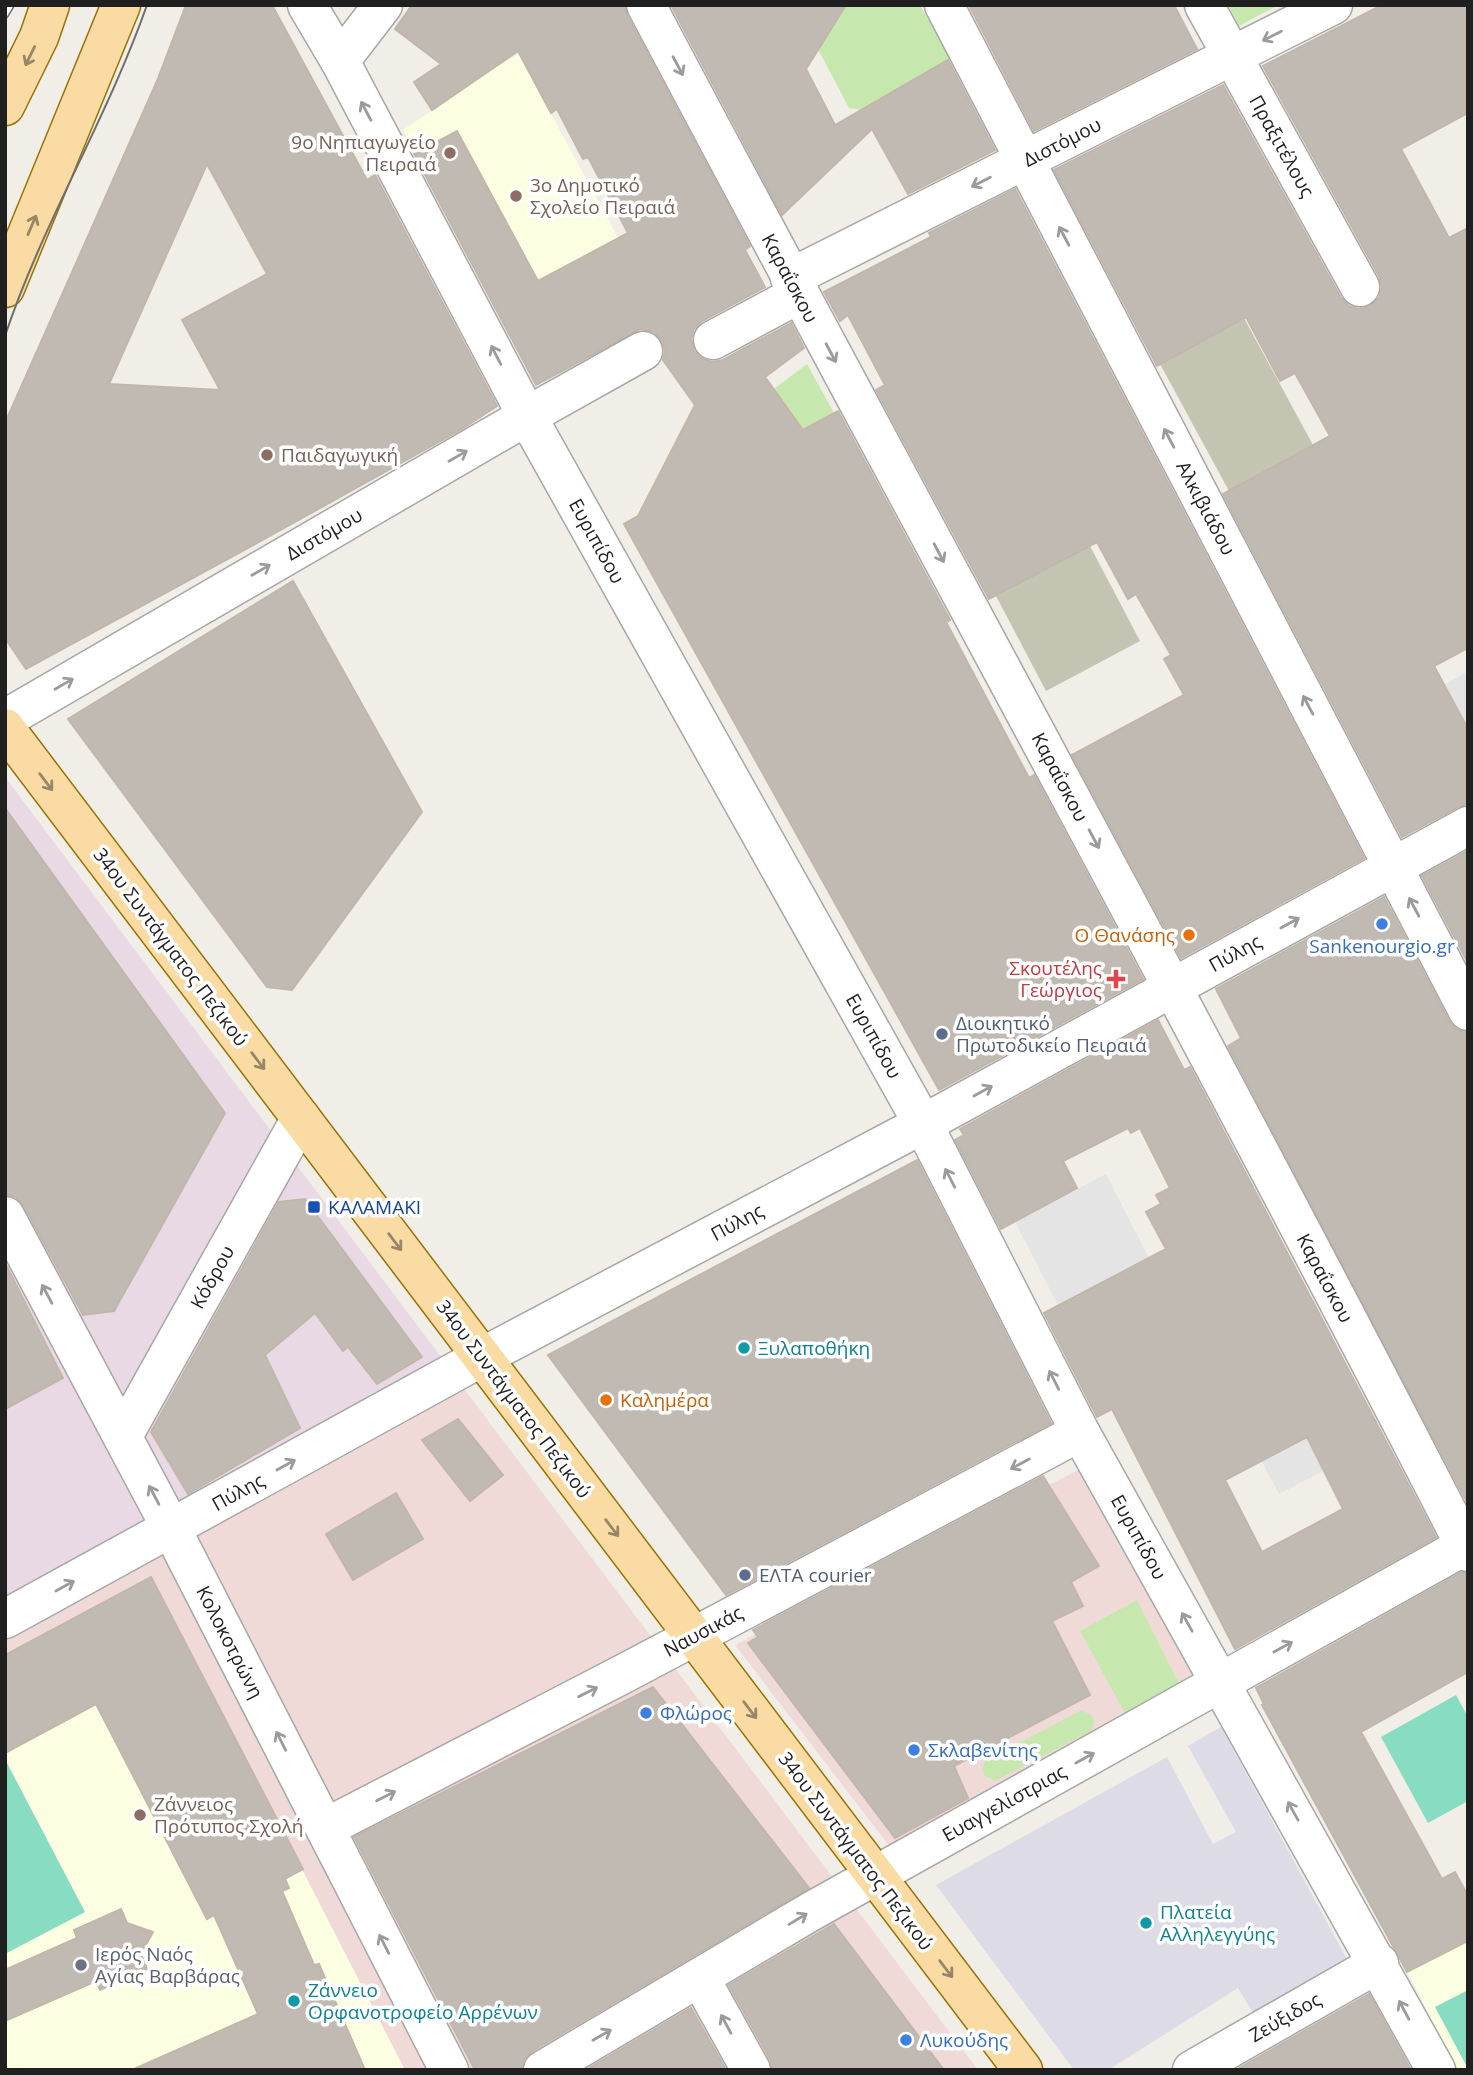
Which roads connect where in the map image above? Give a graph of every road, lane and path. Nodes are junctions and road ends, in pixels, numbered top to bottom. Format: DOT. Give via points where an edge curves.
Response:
graph roads {
  1 [pos="50,5"];
  2 [pos="121,5"];
  3 [pos="307,5"];
  4 [pos="383,5"];
  5 [pos="646,5"];
  6 [pos="944,5"];
  7 [pos="1204,5"];
  8 [pos="1333,5"];
  9 [pos="1233,57"];
  10 [pos="340,61"];
  11 [pos="5,106"];
  12 [pos="1025,160"];
  13 [pos="795,286"];
  14 [pos="1360,287"];
  15 [pos="5,288"];
  16 [pos="713,340"];
  17 [pos="643,352"];
  18 [pos="527,416"];
  19 [pos="5,719"];
  20 [pos="5,728"];
  21 [pos="1468,826"];
  22 [pos="1392,866"];
  23 [pos="1173,987"];
  24 [pos="1468,1011"];
  25 [pos="301,1118"];
  26 [pos="923,1124"];
  27 [pos="5,1216"];
  28 [pos="482,1357"];
  29 [pos="1080,1433"];
  30 [pos="124,1436"];
  31 [pos="171,1528"];
  32 [pos="1467,1547"];
  33 [pos="5,1619"];
  34 [pos="693,1635"];
  35 [pos="1220,1682"];
  36 [pos="325,1828"];
  37 [pos="875,1875"];
  38 [pos="1379,1964"];
  39 [pos="700,1978"];
  40 [pos="449,2070"];
  41 [pos="544,2070"];
  42 [pos="751,2070"];
  43 [pos="1023,2070"];
  44 [pos="1192,2070"];
  45 [pos="1436,2070"];
  1 -- 11 [label="main road, one-way"];
  15 -- 2 [label="main road, one-way"];
  3 -- 10 [label="street, Ευριπίδου"];
  4 -- 10 [label="street"];
  5 -- 13 [label="street, Καραΐσκου, one-way"];
  6 -- 12 [label="street, Αλκιβιάδου"];
  7 -- 9 [label="street, Πραξιτέλους"];
  8 -- 9 [label="street, Διστόμου, one-way"];
  9 -- 12 [label="street, Διστόμου"];
  9 -- 14 [label="street, Πραξιτέλους"];
  18 -- 10 [label="street, Ευριπίδου, one-way"];
  12 -- 13 [label="street, Διστόμου, one-way"];
  22 -- 12 [label="street, Αλκιβιάδου, one-way"];
  13 -- 16 [label="street, Διστόμου"];
  13 -- 23 [label="street, Καραΐσκου, one-way"];
  17 -- 18 [label="street, Διστόμου"];
  19 -- 18 [label="street, Διστόμου, one-way"];
  18 -- 26 [label="street, Ευριπίδου"];
  20 -- 25 [label="main road, 34ου Συντάγματος Πεζικού, one-way"];
  21 -- 22 [label="street, Πύλης"];
  23 -- 22 [label="street, Πύλης, one-way"];
  24 -- 22 [label="street, Αλκιβιάδου, one-way"];
  26 -- 23 [label="street, Πύλης, one-way"];
  23 -- 32 [label="street, Καραΐσκου"];
  25 -- 28 [label="main road, 34ου Συντάγματος Πεζικού, one-way"];
  25 -- 30 [label="street, Κόδρου"];
  26 -- 28 [label="street, Πύλης"];
  29 -- 26 [label="street, Ευριπίδου, one-way"];
  30 -- 27 [label="street, Κολοκοτρώνη, one-way"];
  31 -- 28 [label="street, Πύλης, one-way"];
  28 -- 34 [label="main road, 34ου Συντάγματος Πεζικού, one-way"];
  29 -- 34 [label="street, Ναυσικάς, one-way"];
  35 -- 29 [label="street, Ευριπίδου, one-way"];
  31 -- 30 [label="street, Κολοκοτρώνη, one-way"];
  33 -- 31 [label="street, Πύλης, one-way"];
  36 -- 31 [label="street, Κολοκοτρώνη, one-way"];
  35 -- 32 [label="street, Ευαγγελίστριας, one-way"];
  36 -- 34 [label="street, Ναυσικάς, one-way"];
  34 -- 37 [label="main road, 34ου Συντάγματος Πεζικού, one-way"];
  37 -- 35 [label="street, Ευαγγελίστριας, one-way"];
  38 -- 35 [label="street, Ευριπίδου, one-way"];
  40 -- 36 [label="street, Κολοκοτρώνη, one-way"];
  39 -- 37 [label="street, Ευαγγελίστριας, one-way"];
  37 -- 43 [label="main road, 34ου Συντάγματος Πεζικού, one-way"];
  38 -- 44 [label="street, Ζεύξιδος"];
  45 -- 38 [label="street, Ευριπίδου, one-way"];
  41 -- 39 [label="street, Ευαγγελίστριας, one-way"];
  42 -- 39 [label="street, one-way"];
}
